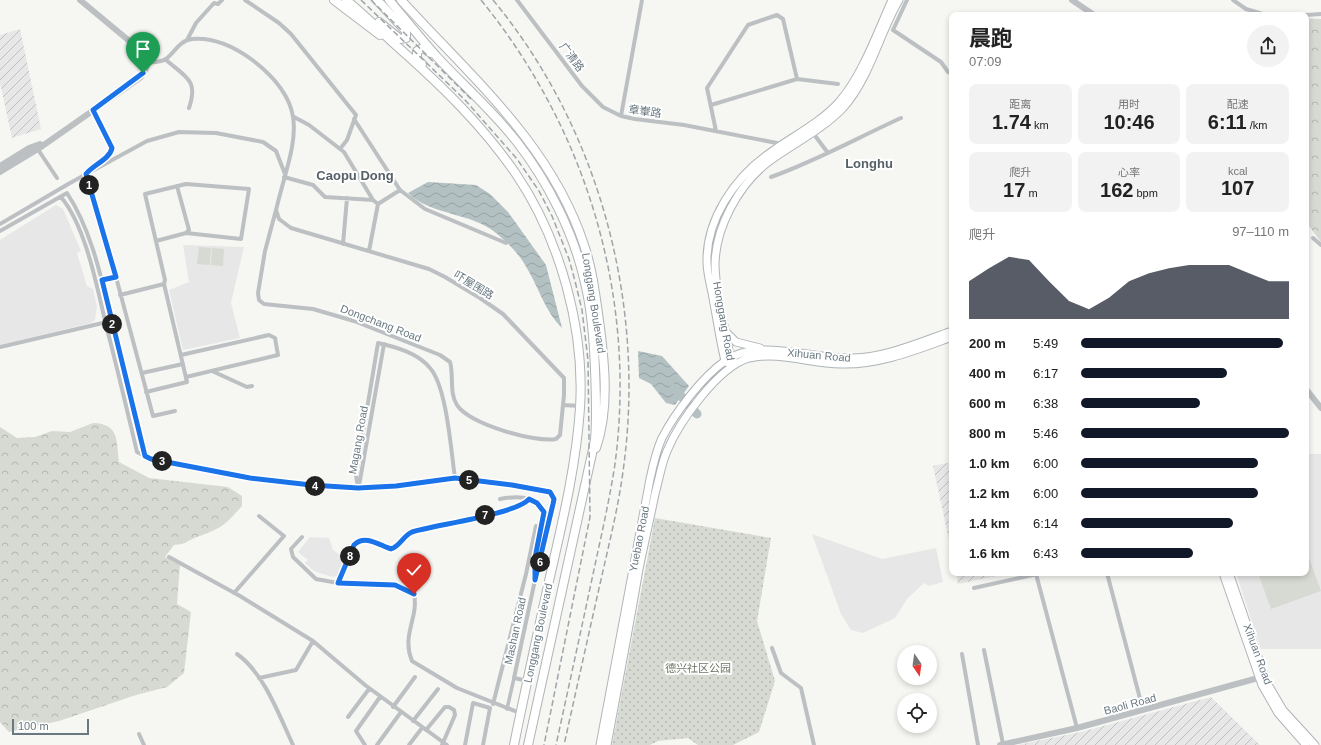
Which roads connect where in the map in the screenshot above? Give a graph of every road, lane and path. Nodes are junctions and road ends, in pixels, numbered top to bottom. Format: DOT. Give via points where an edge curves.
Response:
graph roads {
  1 [pos="80,0"];
  2 [pos="222,0"];
  3 [pos="245,0"];
  4 [pos="334,0"];
  5 [pos="346,0"];
  6 [pos="354,0"];
  7 [pos="377,0"];
  8 [pos="384,0"];
  9 [pos="389,0"];
  10 [pos="517,0"];
  11 [pos="642,0"];
  12 [pos="892,0"];
  13 [pos="899,0"];
  14 [pos="907,0"];
  15 [pos="1072,0"];
  16 [pos="1233,0"];
  17 [pos="402,1"];
  18 [pos="1090,12"];
  19 [pos="1256,12"];
  20 [pos="1321,14"];
  21 [pos="1309,15"];
  22 [pos="410,26"];
  23 [pos="187,40"];
  24 [pos="398,47"];
  25 [pos="439,58"];
  26 [pos="165,59"];
  27 [pos="148,63"];
  28 [pos="949,72"];
  29 [pos="432,76"];
  30 [pos="797,80"];
  31 [pos="838,84"];
  32 [pos="711,105"];
  33 [pos="189,108"];
  34 [pos="93,110"];
  35 [pos="621,116"];
  36 [pos="294,117"];
  37 [pos="901,118"];
  38 [pos="354,119"];
  39 [pos="716,131"];
  40 [pos="813,133"];
  41 [pos="783,144"];
  42 [pos="37,147"];
  43 [pos="340,149"];
  44 [pos="828,153"];
  45 [pos="0,166"];
  46 [pos="0,172"];
  47 [pos="86,174"];
  48 [pos="284,175"];
  49 [pos="772,177"];
  50 [pos="57,178"];
  51 [pos="177,186"];
  52 [pos="400,190"];
  53 [pos="61,197"];
  54 [pos="347,198"];
  55 [pos="373,200"];
  56 [pos="378,204"];
  57 [pos="276,210"];
  58 [pos="0,224"];
  59 [pos="0,231"];
  60 [pos="186,233"];
  61 [pos="1313,238"];
  62 [pos="156,241"];
  63 [pos="343,244"];
  64 [pos="506,244"];
  65 [pos="1321,245"];
  66 [pos="369,251"];
  67 [pos="116,277"];
  68 [pos="102,280"];
  69 [pos="586,283"];
  70 [pos="164,284"];
  71 [pos="120,295"];
  72 [pos="596,303"];
  73 [pos="112,321"];
  74 [pos="106,322"];
  75 [pos="725,328"];
  76 [pos="949,332"];
  77 [pos="949,338"];
  78 [pos="384,344"];
  79 [pos="0,347"];
  80 [pos="772,350"];
  81 [pos="180,355"];
  82 [pos="727,359"];
  83 [pos="183,364"];
  84 [pos="732,366"];
  85 [pos="211,371"];
  86 [pos="142,373"];
  87 [pos="186,376"];
  88 [pos="252,386"];
  89 [pos="146,392"];
  90 [pos="1309,393"];
  91 [pos="563,405"];
  92 [pos="580,406"];
  93 [pos="1321,408"];
  94 [pos="175,411"];
  95 [pos="542,440"];
  96 [pos="145,456"];
  97 [pos="588,473"];
  98 [pos="455,478"];
  99 [pos="358,488"];
  100 [pos="500,499"];
  101 [pos="529,499"];
  102 [pos="259,516"];
  103 [pos="536,526"];
  104 [pos="302,537"];
  105 [pos="169,557"];
  106 [pos="1027,576"];
  107 [pos="1037,576"];
  108 [pos="1108,576"];
  109 [pos="1224,576"];
  110 [pos="1231,576"];
  111 [pos="535,580"];
  112 [pos="338,583"];
  113 [pos="974,588"];
  114 [pos="234,594"];
  115 [pos="313,641"];
  116 [pos="772,648"];
  117 [pos="984,650"];
  118 [pos="237,654"];
  119 [pos="962,654"];
  120 [pos="415,677"];
  121 [pos="259,678"];
  122 [pos="514,678"];
  123 [pos="1262,678"];
  124 [pos="528,682"];
  125 [pos="369,689"];
  126 [pos="438,689"];
  127 [pos="380,697"];
  128 [pos="493,704"];
  129 [pos="393,707"];
  130 [pos="507,709"];
  131 [pos="1143,710"];
  132 [pos="401,712"];
  133 [pos="520,713"];
  134 [pos="348,717"];
  135 [pos="413,721"];
  136 [pos="1077,728"];
  137 [pos="424,729"];
  138 [pos="139,734"];
  139 [pos="444,744"];
  140 [pos="144,745"];
  141 [pos="293,745"];
  142 [pos="365,745"];
  143 [pos="377,745"];
  144 [pos="409,745"];
  145 [pos="465,745"];
  146 [pos="482,745"];
  147 [pos="514,745"];
  148 [pos="528,745"];
  149 [pos="600,745"];
  150 [pos="607,745"];
  151 [pos="814,745"];
  152 [pos="978,745"];
  153 [pos="1001,745"];
  154 [pos="1306,745"];
  155 [pos="1315,745"];
  1 -- 27 [label="street" via="145,54"];
  2 -- 23 [label="street" via="218,4 214,3 196,23"];
  3 -- 38 [label="street" via="291,34 356,115"];
  4 -- 24 [label="main road"];
  5 -- 24 [label="main road"];
  6 -- 7 [label="main road" via="398,38 406,38 406,31"];
  8 -- 22 [label="main road"];
  9 -- 22 [label="main road"];
  10 -- 35 [label="street, 广清路" via="590,95 603,107"];
  11 -- 35 [label="street, 章輋路"];
  12 -- 41 [label="main road, Honggang Road" via="848,91 824,116"];
  13 -- 40 [label="main road, Honggang Road" via="851,98 834,117"];
  14 -- 28 [label="street" via="893,30 941,62"];
  15 -- 18 [label="street"];
  16 -- 19 [label="street"];
  17 -- 72 [label="main road, Longgang Boulevard" via="487,90 538,153 561,192 581,236 588,256"];
  20 -- 21 [label="street"];
  22 -- 25 [label="main road, Longgang Boulevard"];
  23 -- 26 [label="street"];
  23 -- 36 [label="street" via="208,39 222,42 246,55 282,88"];
  24 -- 29 [label="main road"];
  25 -- 29 [label="main road" via="423,48 417,51 417,59"];
  25 -- 69 [label="main road, Longgang Boulevard" via="493,114 536,169 569,234"];
  26 -- 27 [label="street"];
  26 -- 33 [label="street" via="192,83 194,95"];
  27 -- 34 [label="street" via="141,77"];
  29 -- 92 [label="main road, Longgang Boulevard" via="489,139 516,174 542,220 555,250 564,281 579,355"];
  30 -- 31 [label="street"];
  30 -- 32 [label="street"];
  30 -- 32 [label="street" via="783,19 777,15 748,25 707,88"];
  32 -- 39 [label="street"];
  34 -- 42 [label="street"];
  34 -- 47 [label="street" via="112,152"];
  35 -- 39 [label="street, 章輋路"];
  36 -- 43 [label="street"];
  36 -- 48 [label="street" via="293,145"];
  37 -- 44 [label="street"];
  38 -- 43 [label="street" via="347,140"];
  38 -- 52 [label="street"];
  39 -- 41 [label="street, 章輋路"];
  40 -- 44 [label="street"];
  40 -- 75 [label="main road, Honggang Road" via="758,170 741,191 727,217 715,261"];
  41 -- 82 [label="main road, Honggang Road" via="761,159 739,181 718,213 711,236 708,272"];
  42 -- 45 [label="street"];
  42 -- 46 [label="street"];
  42 -- 50 [label="street"];
  43 -- 55 [label="street"];
  44 -- 49 [label="street" via="804,166"];
  47 -- 48 [label="street" via="148,141 166,134 193,131 263,142 276,151"];
  47 -- 58 [label="street"];
  47 -- 67 [label="street"];
  48 -- 54 [label="street" via="313,185 325,197"];
  48 -- 57 [label="street"];
  51 -- 60 [label="street" via="189,230"];
  51 -- 60 [label="street" via="186,184 249,189 241,239"];
  51 -- 62 [label="street" via="145,194"];
  52 -- 56 [label="street"];
  52 -- 64 [label="street" via="425,209"];
  53 -- 59 [label="street"];
  53 -- 68 [label="street" via="67,193 87,234"];
  53 -- 74 [label="street" via="75,220 89,257"];
  54 -- 55 [label="street"];
  54 -- 63 [label="street"];
  55 -- 56 [label="street"];
  56 -- 66 [label="street"];
  57 -- 63 [label="street, 吓屋围路" via="279,219 291,228"];
  57 -- 95 [label="street, Dongchang Road" via="258,293 259,300 264,304 314,309 354,321 440,355 450,362 453,394 456,404 462,411 483,423"];
  60 -- 62 [label="street"];
  61 -- 65 [label="street"];
  62 -- 70 [label="street"];
  63 -- 66 [label="street, 吓屋围路"];
  66 -- 91 [label="street, 吓屋围路" via="429,269 469,290 503,314 561,374 565,384"];
  67 -- 68 [label="street"];
  67 -- 71 [label="street"];
  68 -- 73 [label="street"];
  69 -- 72 [label="main road"];
  69 -- 97 [label="main road, Longgang Boulevard" via="598,411"];
  70 -- 71 [label="street"];
  70 -- 81 [label="street"];
  71 -- 86 [label="street"];
  72 -- 97 [label="main road, Longgang Boulevard" via="602,345 604,408 600,436"];
  73 -- 74 [label="street"];
  73 -- 96 [label="street"];
  74 -- 79 [label="street"];
  74 -- 96 [label="street" via="137,452"];
  75 -- 80 [label="main road" via="736,342"];
  75 -- 82 [label="main road, Honggang Road"];
  76 -- 80 [label="main road, Xihuan Road" via="895,351 864,357 833,358"];
  77 -- 84 [label="main road, Xihuan Road" via="897,357 870,363 832,364 764,356 750,358"];
  78 -- 98 [label="street" via="409,352 421,360 431,368 438,380"];
  78 -- 99 [label="street, Magang Road"];
  78 -- 99 [label="street, Magang Road" via="378,343 356,475"];
  80 -- 82 [label="main road, Xihuan Road" via="751,351"];
  81 -- 83 [label="street"];
  81 -- 85 [label="street" via="270,335 275,338 278,355"];
  82 -- 84 [label="main road, Honggang Road"];
  82 -- 149 [label="main road, Yuebao Road" via="697,389 662,438 650,479"];
  83 -- 86 [label="street"];
  83 -- 87 [label="street"];
  84 -- 150 [label="main road, Yuebao Road" via="688,414 667,451 644,541"];
  85 -- 87 [label="street"];
  85 -- 88 [label="street" via="247,387"];
  86 -- 89 [label="street"];
  87 -- 89 [label="street" via="187,382"];
  89 -- 94 [label="street" via="153,416"];
  90 -- 93 [label="street"];
  91 -- 92 [label="street"];
  91 -- 95 [label="street, 吓屋围路" via="560,435 556,439"];
  92 -- 124 [label="main road, Longgang Boulevard" via="572,475"];
  96 -- 99 [label="street" via="250,478"];
  97 -- 148 [label="main road, Longgang Boulevard"];
  98 -- 99 [label="street"];
  98 -- 111 [label="street" via="550,492 554,499"];
  100 -- 101 [label="street" via="515,496"];
  101 -- 111 [label="street, Mashan Road" via="537,503 544,512 535,558"];
  101 -- 112 [label="street" via="518,506 468,520 411,532 396,548 391,549 367,540 359,541 354,545"];
  102 -- 114 [label="street" via="284,536"];
  103 -- 128 [label="street"];
  104 -- 112 [label="street" via="291,549 293,557 316,579"];
  105 -- 114 [label="street"];
  106 -- 113 [label="street"];
  107 -- 136 [label="street"];
  108 -- 131 [label="street"];
  109 -- 123 [label="main road, Xihuan Road"];
  110 -- 123 [label="main road, Xihuan Road"];
  111 -- 122 [label="street, Mashan Road"];
  112 -- 128 [label="street" via="395,585 414,594 416,604 408,642 412,660 457,688"];
  114 -- 115 [label="street"];
  115 -- 121 [label="street" via="296,670"];
  115 -- 125 [label="street"];
  116 -- 151 [label="street" via="782,673 801,688"];
  117 -- 153 [label="street"];
  118 -- 121 [label="street" via="247,661"];
  119 -- 152 [label="street"];
  120 -- 129 [label="street"];
  121 -- 141 [label="street"];
  122 -- 124 [label="street"];
  122 -- 130 [label="street, Mashan Road"];
  123 -- 131 [label="street, Baoli Road"];
  123 -- 154 [label="main road, Xihuan Road" via="1278,713"];
  123 -- 155 [label="main road, Xihuan Road" via="1283,710"];
  124 -- 133 [label="main road, Longgang Boulevard"];
  125 -- 127 [label="street"];
  125 -- 134 [label="street"];
  126 -- 135 [label="street"];
  127 -- 129 [label="street"];
  127 -- 142 [label="street" via="356,731"];
  128 -- 130 [label="street"];
  129 -- 132 [label="street"];
  130 -- 133 [label="street"];
  131 -- 136 [label="street, Baoli Road"];
  132 -- 135 [label="street"];
  132 -- 143 [label="street"];
  133 -- 147 [label="main road, Longgang Boulevard"];
  135 -- 137 [label="street"];
  136 -- 153 [label="street, Baoli Road"];
  137 -- 139 [label="street"];
  137 -- 139 [label="street" via="445,707 454,710 455,715"];
  137 -- 144 [label="street"];
  138 -- 140 [label="street"];
  145 -- 146 [label="street" via="473,703 490,708"];
}
